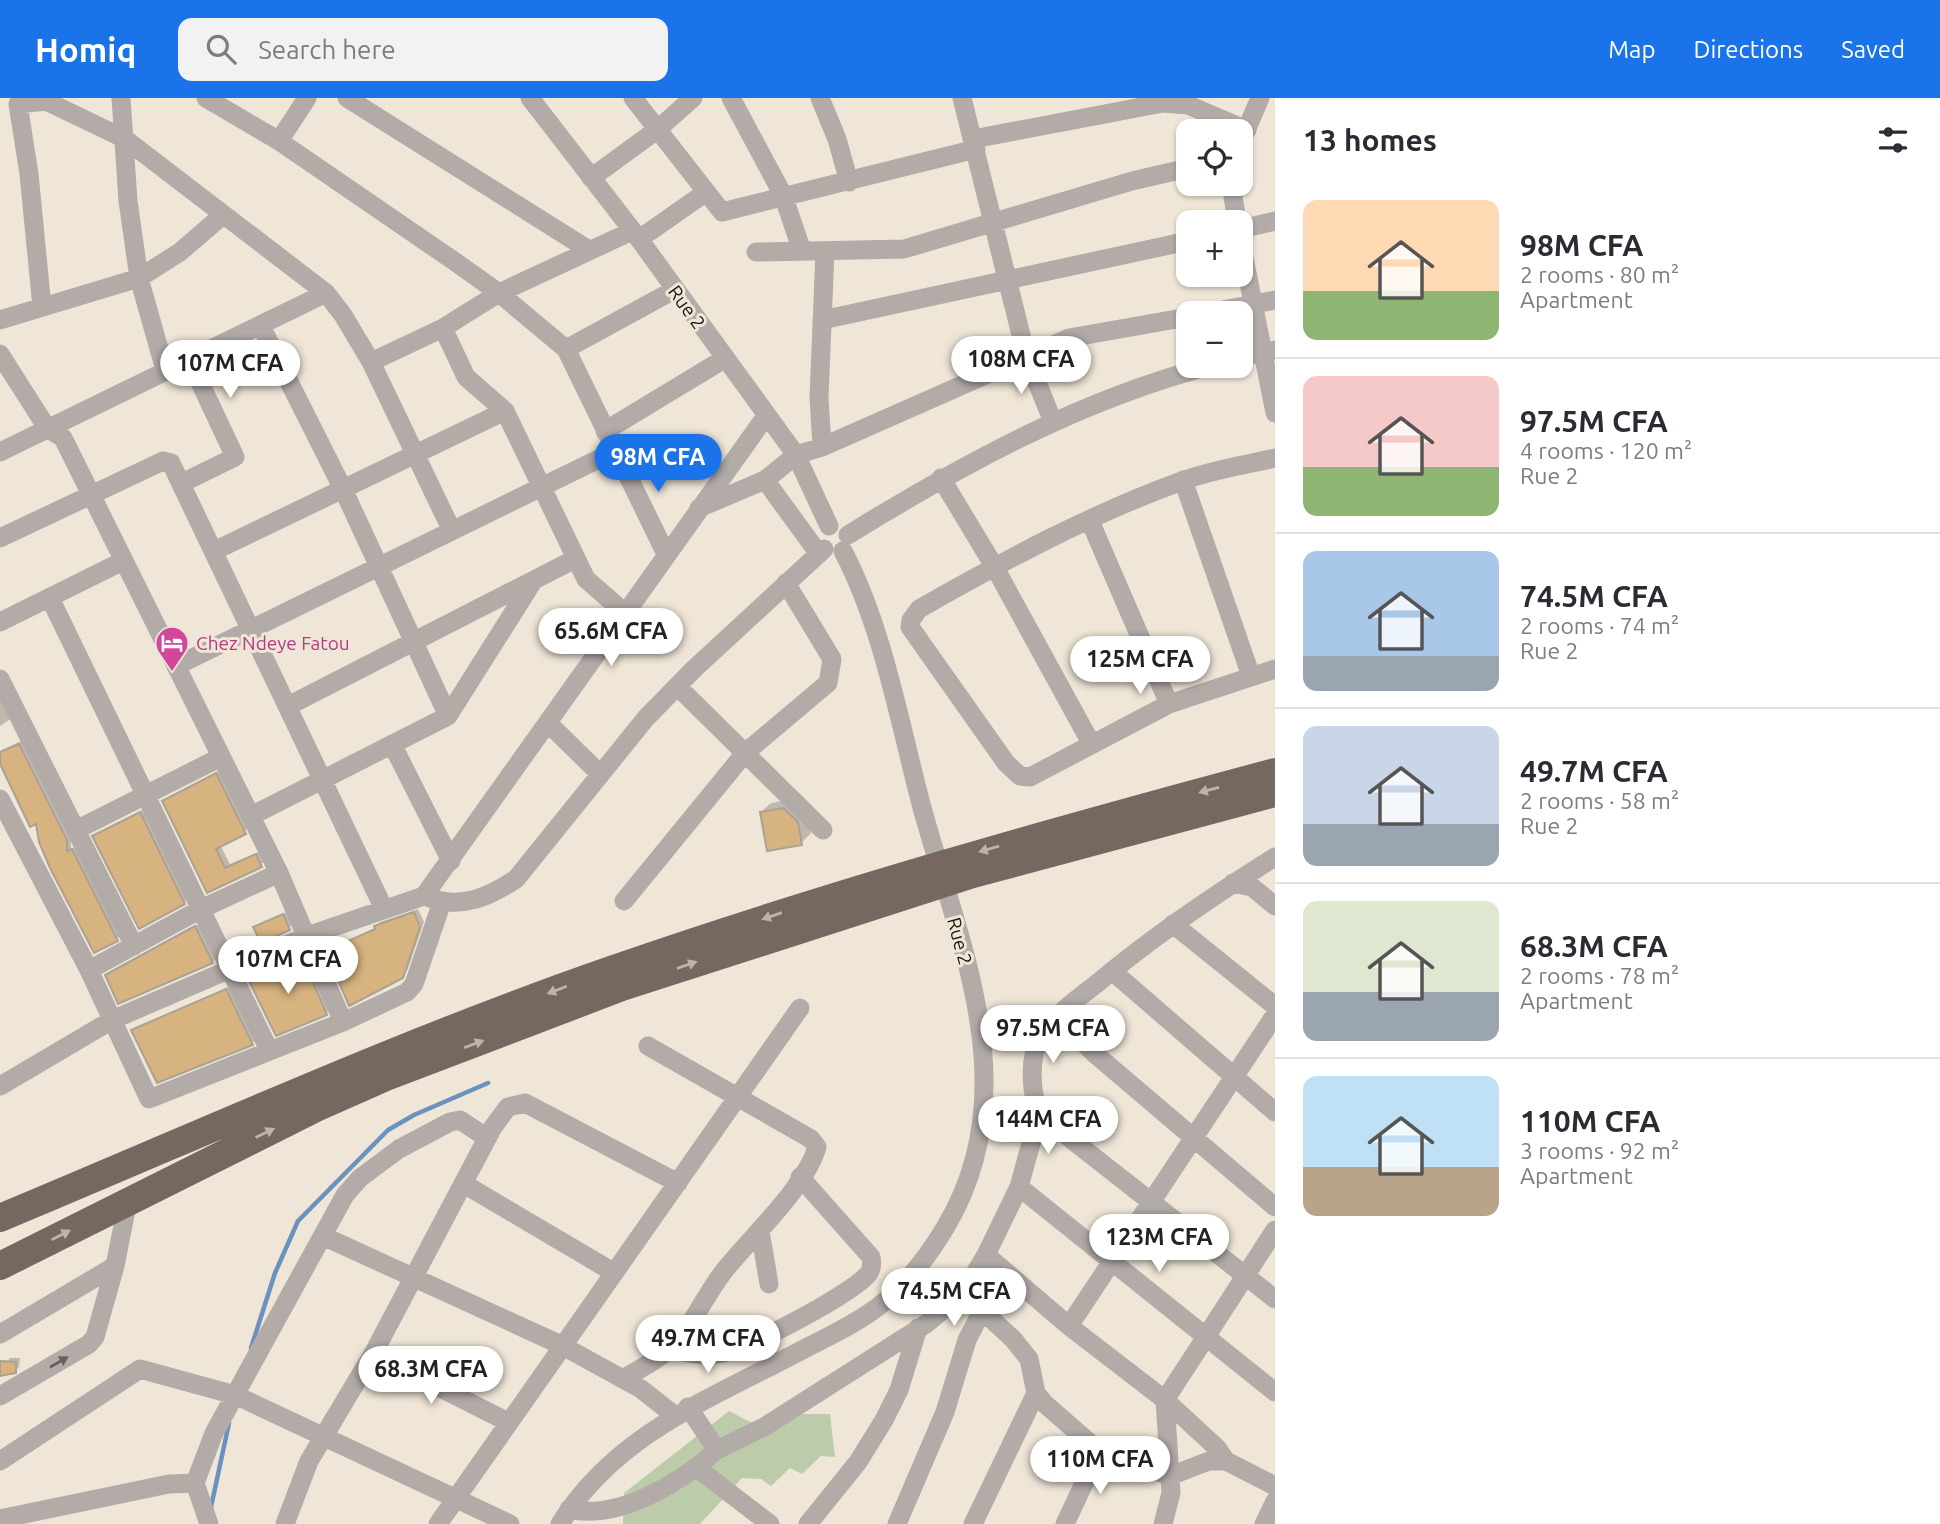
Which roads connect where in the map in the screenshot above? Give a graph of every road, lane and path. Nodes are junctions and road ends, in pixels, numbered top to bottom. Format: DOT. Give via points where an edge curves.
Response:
graph roads {
  1 [pos="121,98"];
  2 [pos="206,98"];
  3 [pos="307,98"];
  4 [pos="347,98"];
  5 [pos="530,98"];
  6 [pos="633,98"];
  7 [pos="694,98"];
  8 [pos="731,98"];
  9 [pos="820,98"];
  10 [pos="962,98"];
  11 [pos="1260,98"];
  12 [pos="46,99"];
  13 [pos="17,101"];
  14 [pos="1214,119"];
  15 [pos="1251,119"];
  16 [pos="658,130"];
  17 [pos="125,139"];
  18 [pos="279,141"];
  19 [pos="975,144"];
  20 [pos="1176,171"];
  21 [pos="591,178"];
  22 [pos="849,182"];
  23 [pos="705,193"];
  24 [pos="783,195"];
  25 [pos="223,215"];
  26 [pos="1275,221"];
  27 [pos="993,224"];
  28 [pos="1253,226"];
  29 [pos="636,235"];
  30 [pos="1176,244"];
  31 [pos="589,250"];
  32 [pos="802,251"];
  33 [pos="825,251"];
  34 [pos="756,252"];
  35 [pos="139,278"];
  36 [pos="1006,282"];
  37 [pos="674,290"];
  38 [pos="326,293"];
  39 [pos="499,293"];
  40 [pos="1275,300"];
  41 [pos="1253,305"];
  42 [pos="42,307"];
  43 [pos="1253,308"];
  44 [pos="1176,319"];
  45 [pos="0,320"];
  46 [pos="822,320"];
  47 [pos="261,326"];
  48 [pos="443,328"];
  49 [pos="566,349"];
  50 [pos="1268,351"];
  51 [pos="1026,355"];
  52 [pos="1,357"];
  53 [pos="189,359"];
  54 [pos="724,359"];
  55 [pos="371,362"];
  56 [pos="164,370"];
  57 [pos="1176,376"];
  58 [pos="505,411"];
  59 [pos="1275,413"];
  60 [pos="766,416"];
  61 [pos="1053,422"];
  62 [pos="47,428"];
  63 [pos="605,432"];
  64 [pos="822,447"];
  65 [pos="615,451"];
  66 [pos="0,452"];
  67 [pos="415,454"];
  68 [pos="796,455"];
  69 [pos="1275,458"];
  70 [pos="941,478"];
  71 [pos="765,480"];
  72 [pos="1183,480"];
  73 [pos="182,483"];
  74 [pos="541,487"];
  75 [pos="343,489"];
  76 [pos="90,495"];
  77 [pos="698,508"];
  78 [pos="1090,521"];
  79 [pos="452,531"];
  80 [pos="0,538"];
  81 [pos="833,547"];
  82 [pos="214,551"];
  83 [pos="666,554"];
  84 [pos="575,559"];
  85 [pos="123,561"];
  86 [pos="380,566"];
  87 [pos="994,566"];
  88 [pos="532,583"];
  89 [pos="786,583"];
  90 [pos="50,598"];
  91 [pos="625,613"];
  92 [pos="0,622"];
  93 [pos="251,629"];
  94 [pos="416,643"];
  95 [pos="176,666"];
  96 [pos="1275,669"];
  97 [pos="1251,676"];
  98 [pos="0,679"];
  99 [pos="677,686"];
  100 [pos="1169,704"];
  101 [pos="288,706"];
  102 [pos="448,716"];
  103 [pos="548,723"];
  104 [pos="1091,743"];
  105 [pos="392,744"];
  106 [pos="745,753"];
  107 [pos="221,757"];
  108 [pos="1275,772"];
  109 [pos="599,773"];
  110 [pos="323,779"];
  111 [pos="1275,793"];
  112 [pos="147,796"];
  113 [pos="0,799"];
  114 [pos="251,816"];
  115 [pos="823,830"];
  116 [pos="76,831"];
  117 [pos="1275,858"];
  118 [pos="451,861"];
  119 [pos="279,873"];
  120 [pos="1233,883"];
  121 [pos="433,899"];
  122 [pos="624,901"];
  123 [pos="1275,906"];
  124 [pos="201,909"];
  125 [pos="384,909"];
  126 [pos="1173,923"];
  127 [pos="307,936"];
  128 [pos="134,946"];
  129 [pos="89,970"];
  130 [pos="1112,971"];
  131 [pos="230,972"];
  132 [pos="1275,1006"];
  133 [pos="800,1008"];
  134 [pos="1058,1016"];
  135 [pos="1275,1016"];
  136 [pos="112,1020"];
  137 [pos="343,1022"];
  138 [pos="648,1046"];
  139 [pos="269,1050"];
  140 [pos="1234,1077"];
  141 [pos="0,1086"];
  142 [pos="739,1097"];
  143 [pos="1275,1112"];
  144 [pos="1039,1114"];
  145 [pos="1194,1137"];
  146 [pos="487,1138"];
  147 [pos="800,1177"];
  148 [pos="678,1183"];
  149 [pos="464,1184"];
  150 [pos="1019,1187"];
  151 [pos="128,1200"];
  152 [pos="1152,1201"];
  153 [pos="1275,1207"];
  154 [pos="0,1219"];
  155 [pos="1275,1230"];
  156 [pos="760,1231"];
  157 [pos="324,1237"];
  158 [pos="986,1255"];
  159 [pos="1111,1263"];
  160 [pos="0,1266"];
  161 [pos="115,1266"];
  162 [pos="613,1272"];
  163 [pos="1245,1276"];
  164 [pos="414,1278"];
  165 [pos="769,1284"];
  166 [pos="964,1293"];
  167 [pos="1275,1299"];
  168 [pos="982,1311"];
  169 [pos="1069,1326"];
  170 [pos="918,1328"];
  171 [pos="0,1334"];
  172 [pos="1206,1336"];
  173 [pos="561,1345"];
  174 [pos="669,1349"];
  175 [pos="373,1354"];
  176 [pos="623,1379"];
  177 [pos="1275,1392"];
  178 [pos="1036,1393"];
  179 [pos="235,1395"];
  180 [pos="0,1396"];
  181 [pos="1165,1400"];
  182 [pos="681,1411"];
  183 [pos="508,1422"];
  184 [pos="325,1437"];
  185 [pos="717,1450"];
  186 [pos="1099,1451"];
  187 [pos="0,1461"];
  188 [pos="1226,1461"];
  189 [pos="697,1468"];
  190 [pos="1170,1476"];
  191 [pos="195,1483"];
  192 [pos="1275,1486"];
  193 [pos="457,1497"];
  194 [pos="1275,1501"];
  195 [pos="564,1516"];
  196 [pos="0,1518"];
  197 [pos="209,1524"];
  198 [pos="285,1524"];
  199 [pos="438,1524"];
  200 [pos="510,1524"];
  201 [pos="769,1524"];
  202 [pos="808,1524"];
  203 [pos="897,1524"];
  204 [pos="973,1524"];
  205 [pos="1065,1524"];
  206 [pos="1163,1524"];
  207 [pos="1264,1524"];
  1 -- 17 [label="street"];
  2 -- 18 [label="street"];
  3 -- 18 [label="street"];
  4 -- 31 [label="street"];
  5 -- 21 [label="street, Rue 2"];
  6 -- 16 [label="street"];
  7 -- 16 [label="street"];
  8 -- 24 [label="street"];
  9 -- 22 [label="street"];
  10 -- 19 [label="street"];
  11 -- 15 [label="street"];
  12 -- 13 [label="street"];
  12 -- 17 [label="street"];
  13 -- 42 [label="street"];
  14 -- 19 [label="street" via="1188,104 1163,103"];
  16 -- 21 [label="street"];
  16 -- 23 [label="street"];
  17 -- 25 [label="street"];
  17 -- 35 [label="street"];
  18 -- 39 [label="street"];
  19 -- 22 [label="street"];
  19 -- 27 [label="street"];
  20 -- 27 [label="street"];
  21 -- 29 [label="street, Rue 2"];
  22 -- 24 [label="street"];
  23 -- 24 [label="street" via="722,212"];
  23 -- 29 [label="street"];
  24 -- 32 [label="street"];
  25 -- 35 [label="street" via="180,252"];
  25 -- 38 [label="street"];
  26 -- 28 [label="street"];
  27 -- 33 [label="street" via="904,249"];
  27 -- 36 [label="street"];
  29 -- 31 [label="street"];
  29 -- 37 [label="street, Rue 2"];
  30 -- 36 [label="street"];
  31 -- 39 [label="street"];
  32 -- 33 [label="street"];
  32 -- 34 [label="street"];
  33 -- 46 [label="street"];
  35 -- 42 [label="street"];
  35 -- 56 [label="street"];
  36 -- 46 [label="street"];
  36 -- 51 [label="street"];
  37 -- 49 [label="street"];
  37 -- 54 [label="street, Rue 2"];
  38 -- 47 [label="street"];
  38 -- 55 [label="street"];
  39 -- 48 [label="street"];
  39 -- 49 [label="street"];
  40 -- 41 [label="street"];
  42 -- 45 [label="street"];
  43 -- 50 [label="street"];
  44 -- 51 [label="street" via="1069,338"];
  46 -- 64 [label="street"];
  47 -- 53 [label="street"];
  47 -- 75 [label="street"];
  48 -- 55 [label="street"];
  48 -- 58 [label="street" via="466,377"];
  49 -- 63 [label="street"];
  50 -- 59 [label="street"];
  51 -- 61 [label="street"];
  51 -- 64 [label="street"];
  52 -- 62 [label="street"];
  53 -- 56 [label="street"];
  53 -- 73 [label="street" via="235,457"];
  54 -- 60 [label="street, Rue 2"];
  54 -- 63 [label="street"];
  55 -- 67 [label="street"];
  56 -- 62 [label="street"];
  57 -- 61 [label="street"];
  58 -- 67 [label="street"];
  58 -- 74 [label="street"];
  60 -- 68 [label="street, Rue 2"];
  60 -- 77 [label="street"];
  61 -- 70 [label="street"];
  62 -- 66 [label="street"];
  62 -- 76 [label="street" via="63,438"];
  63 -- 65 [label="street"];
  64 -- 68 [label="street"];
  65 -- 74 [label="street"];
  65 -- 83 [label="street"];
  67 -- 75 [label="street"];
  67 -- 79 [label="street"];
  68 -- 71 [label="street"];
  68 -- 81 [label="street, Rue 2" via="829,526 820,536"];
  69 -- 72 [label="street"];
  70 -- 81 [label="street"];
  70 -- 87 [label="street"];
  71 -- 77 [label="street"];
  71 -- 81 [label="street, Rue 2"];
  72 -- 78 [label="street"];
  72 -- 97 [label="street"];
  73 -- 76 [label="street" via="171,464 163,461"];
  73 -- 82 [label="street"];
  74 -- 79 [label="street"];
  74 -- 84 [label="street"];
  75 -- 82 [label="street"];
  75 -- 86 [label="street"];
  76 -- 80 [label="street"];
  76 -- 85 [label="street"];
  77 -- 83 [label="street"];
  78 -- 87 [label="street"];
  78 -- 100 [label="street"];
  79 -- 86 [label="street"];
  81 -- 89 [label="street"];
  81 -- 182 [label="street, Rue 2" via="853,572 880,646 976,1004 986,1077 978,1154 955,1212 911,1278 878,1307"];
  82 -- 93 [label="street"];
  83 -- 91 [label="street"];
  84 -- 88 [label="street"];
  84 -- 91 [label="street" via="593,588"];
  85 -- 90 [label="street"];
  85 -- 95 [label="street"];
  86 -- 93 [label="street"];
  86 -- 94 [label="street"];
  87 -- 104 [label="street"];
  87 -- 104 [label="street" via="919,609 910,627 1020,776 1037,775"];
  88 -- 94 [label="street"];
  88 -- 102 [label="street"];
  89 -- 99 [label="street"];
  89 -- 106 [label="street" via="832,659 832,675 819,692"];
  90 -- 92 [label="street"];
  90 -- 112 [label="street"];
  91 -- 103 [label="street"];
  93 -- 95 [label="street"];
  93 -- 101 [label="street"];
  94 -- 101 [label="street"];
  94 -- 102 [label="street"];
  95 -- 107 [label="street"];
  96 -- 97 [label="street"];
  97 -- 100 [label="street"];
  98 -- 116 [label="street"];
  99 -- 106 [label="street"];
  99 -- 109 [label="street"];
  100 -- 104 [label="street"];
  101 -- 110 [label="street"];
  102 -- 105 [label="street"];
  103 -- 109 [label="street"];
  103 -- 118 [label="street"];
  105 -- 110 [label="street"];
  105 -- 118 [label="street"];
  106 -- 115 [label="street"];
  106 -- 122 [label="street"];
  107 -- 112 [label="street"];
  107 -- 114 [label="street"];
  108 -- 154 [label="highway, one-way" via="862,886 608,971 372,1063"];
  109 -- 121 [label="street" via="516,879 488,897 459,903"];
  110 -- 114 [label="street"];
  110 -- 125 [label="street"];
  151 -- 111 [label="highway, one-way" via="386,1077 622,987 973,874"];
  112 -- 116 [label="street"];
  112 -- 124 [label="street"];
  113 -- 129 [label="street"];
  114 -- 119 [label="street"];
  116 -- 128 [label="street"];
  117 -- 120 [label="street"];
  118 -- 121 [label="street"];
  119 -- 124 [label="street"];
  119 -- 127 [label="street"];
  120 -- 123 [label="street" via="1252,887"];
  120 -- 126 [label="street"];
  121 -- 125 [label="street"];
  121 -- 137 [label="street" via="414,984 407,992"];
  124 -- 128 [label="street"];
  124 -- 131 [label="street"];
  125 -- 127 [label="street"];
  126 -- 130 [label="street"];
  126 -- 132 [label="street"];
  127 -- 131 [label="street"];
  127 -- 137 [label="street"];
  128 -- 129 [label="street"];
  129 -- 136 [label="street"];
  130 -- 134 [label="street"];
  130 -- 140 [label="street"];
  131 -- 136 [label="street"];
  131 -- 139 [label="street"];
  133 -- 142 [label="street"];
  134 -- 144 [label="street" via="1034,1054 1034,1101"];
  134 -- 145 [label="street" via="1095,1054"];
  135 -- 140 [label="street"];
  136 -- 139 [label="street" via="149,1099"];
  136 -- 141 [label="street"];
  137 -- 139 [label="street"];
  138 -- 142 [label="street"];
  140 -- 143 [label="street"];
  140 -- 145 [label="street"];
  142 -- 147 [label="street" via="815,1143 816,1151"];
  142 -- 148 [label="street"];
  144 -- 150 [label="street"];
  144 -- 152 [label="street"];
  145 -- 152 [label="street"];
  145 -- 153 [label="street"];
  146 -- 148 [label="street" via="508,1107 525,1103"];
  146 -- 149 [label="street"];
  146 -- 157 [label="street" via="460,1120 399,1149 353,1185"];
  147 -- 156 [label="street"];
  147 -- 174 [label="street" via="872,1257 869,1273 808,1313 726,1353"];
  148 -- 162 [label="street"];
  149 -- 162 [label="street"];
  149 -- 164 [label="street"];
  150 -- 158 [label="street"];
  150 -- 159 [label="street"];
  160 -- 151 [label="highway, one-way"];
  151 -- 161 [label="street"];
  152 -- 159 [label="street"];
  152 -- 163 [label="street"];
  155 -- 163 [label="street"];
  156 -- 165 [label="street"];
  156 -- 174 [label="street"];
  157 -- 164 [label="street"];
  157 -- 179 [label="street"];
  158 -- 166 [label="street"];
  158 -- 169 [label="street"];
  159 -- 169 [label="street"];
  159 -- 172 [label="street"];
  161 -- 171 [label="street"];
  180 -- 161 [label="street, one-way" via="89,1344 99,1329"];
  162 -- 173 [label="street"];
  163 -- 167 [label="street"];
  163 -- 172 [label="street"];
  164 -- 173 [label="street"];
  164 -- 175 [label="street"];
  166 -- 168 [label="street"];
  166 -- 170 [label="street"];
  168 -- 178 [label="street" via="1029,1359"];
  168 -- 203 [label="street"];
  169 -- 181 [label="street"];
  170 -- 185 [label="street" via="764,1427"];
  170 -- 202 [label="street" via="900,1390 884,1420 858,1462"];
  172 -- 177 [label="street"];
  172 -- 181 [label="street"];
  173 -- 176 [label="street"];
  173 -- 183 [label="street"];
  174 -- 176 [label="street"];
  175 -- 183 [label="street"];
  175 -- 184 [label="street"];
  176 -- 182 [label="street"];
  178 -- 186 [label="street"];
  178 -- 204 [label="street"];
  179 -- 184 [label="street"];
  179 -- 187 [label="street" via="140,1368"];
  179 -- 191 [label="street"];
  181 -- 188 [label="street"];
  181 -- 190 [label="street"];
  182 -- 185 [label="street"];
  182 -- 195 [label="street, Rue 2" via="637,1440"];
  183 -- 193 [label="street"];
  184 -- 193 [label="street"];
  184 -- 198 [label="street" via="299,1480"];
  185 -- 189 [label="street"];
  186 -- 190 [label="street"];
  186 -- 205 [label="street"];
  188 -- 190 [label="street" via="1209,1461"];
  188 -- 192 [label="street"];
  189 -- 195 [label="street" via="669,1487 602,1510"];
  189 -- 201 [label="street"];
  190 -- 206 [label="street"];
  191 -- 196 [label="street" via="169,1484"];
  191 -- 197 [label="street"];
  193 -- 199 [label="street"];
  193 -- 200 [label="street"];
  194 -- 207 [label="street"];
}
